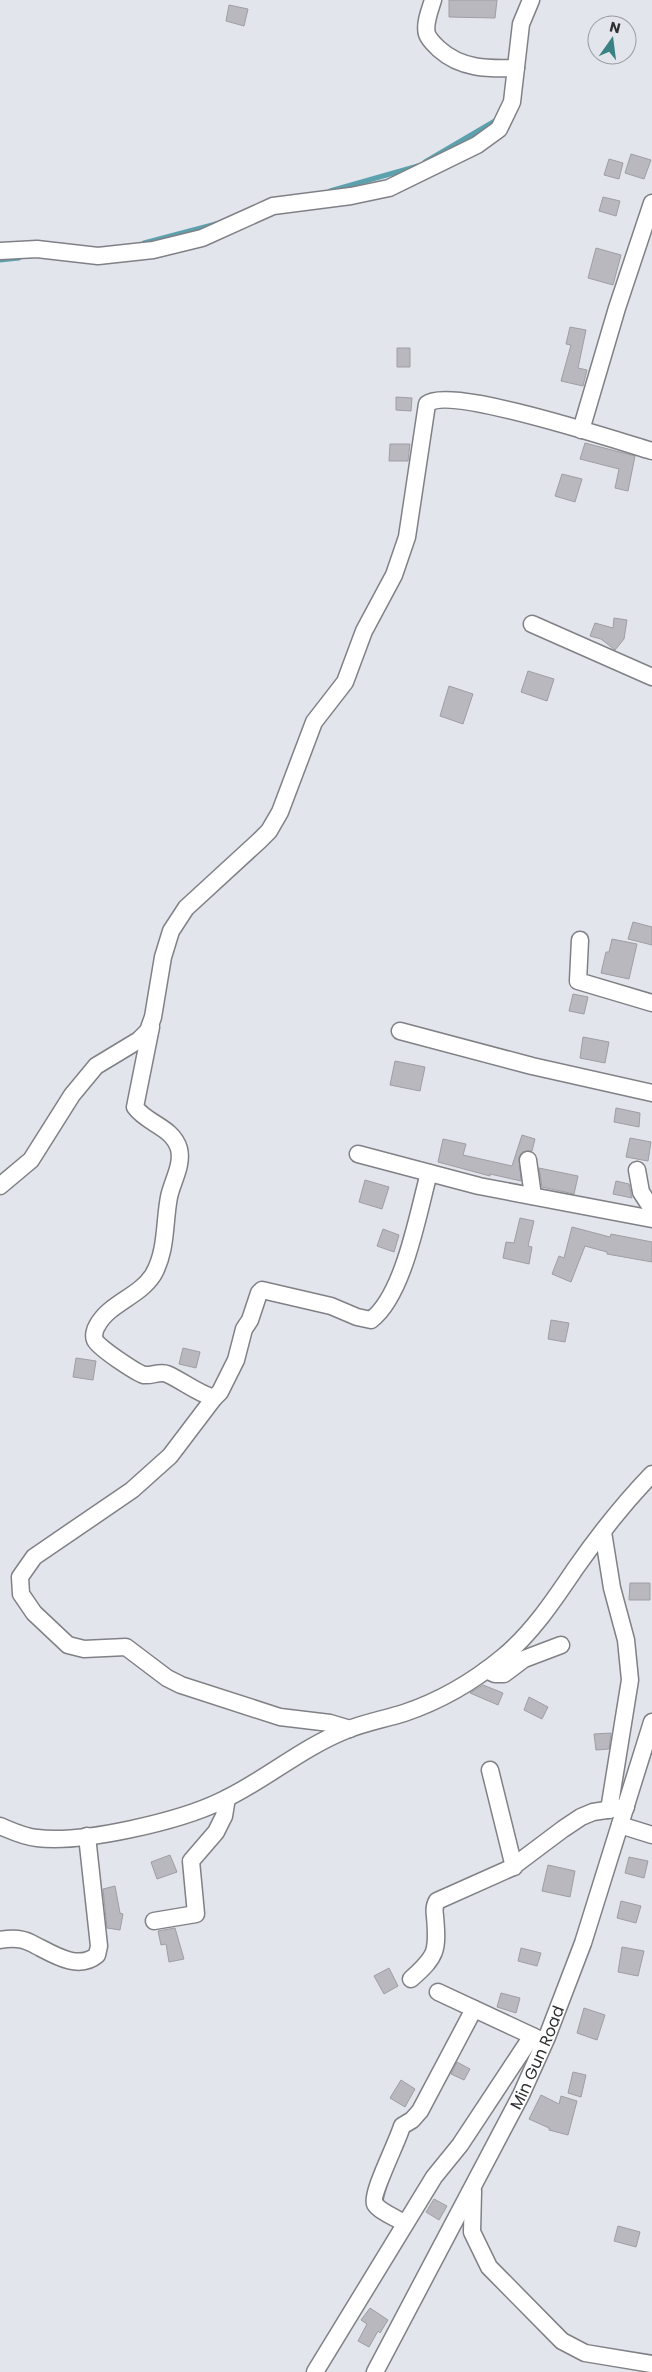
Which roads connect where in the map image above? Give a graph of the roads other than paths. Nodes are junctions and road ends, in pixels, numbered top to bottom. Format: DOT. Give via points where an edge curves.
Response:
graph roads {
  1 [pos="433,0"];
  2 [pos="531,0"];
  3 [pos="516,68"];
  4 [pos="652,203"];
  5 [pos="0,251"];
  6 [pos="581,430"];
  7 [pos="652,451"];
  8 [pos="532,624"];
  9 [pos="652,677"];
  10 [pos="580,940"];
  11 [pos="652,1003"];
  12 [pos="152,1024"];
  13 [pos="400,1031"];
  14 [pos="652,1093"];
  15 [pos="358,1154"];
  16 [pos="528,1160"];
  17 [pos="637,1170"];
  18 [pos="429,1173"];
  19 [pos="0,1186"];
  20 [pos="533,1196"];
  21 [pos="652,1209"];
  22 [pos="652,1219"];
  23 [pos="214,1398"];
  24 [pos="652,1474"];
  25 [pos="603,1532"];
  26 [pos="561,1644"];
  27 [pos="486,1670"];
  28 [pos="652,1722"];
  29 [pos="350,1729"];
  30 [pos="490,1770"];
  31 [pos="227,1798"];
  32 [pos="626,1807"];
  33 [pos="609,1810"];
  34 [pos="620,1825"];
  35 [pos="0,1826"];
  36 [pos="652,1835"];
  37 [pos="87,1836"];
  38 [pos="514,1866"];
  39 [pos="154,1921"];
  40 [pos="0,1940"];
  41 [pos="412,1979"];
  42 [pos="438,1992"];
  43 [pos="474,2009"];
  44 [pos="538,2039"];
  45 [pos="474,2186"];
  46 [pos="404,2223"];
  47 [pos="652,2364"];
  48 [pos="315,2372"];
  49 [pos="374,2372"];
  1 -- 3 [label="street" via="426,25 427,35 449,58 465,65"];
  2 -- 3 [label="street" via="521,24"];
  3 -- 5 [label="street" via="512,102 499,128 477,145 389,188 273,206 202,238 152,250 98,256 37,249"];
  4 -- 6 [label="street"];
  6 -- 7 [label="street"];
  6 -- 12 [label="street" via="488,406 438,399 427,404 407,537 394,575 364,631 345,682 314,722 287,796 269,831 186,908 171,931 163,957"];
  8 -- 9 [label="street"];
  10 -- 11 [label="street" via="578,981"];
  12 -- 19 [label="street" via="139,1040 96,1066 72,1095 31,1160"];
  12 -- 23 [label="street" via="136,1107 168,1133 179,1154 169,1196 163,1249 152,1276 136,1294 102,1320 94,1340 141,1374 164,1373"];
  13 -- 14 [label="street" via="559,1073"];
  15 -- 18 [label="street"];
  16 -- 20 [label="street"];
  17 -- 21 [label="street" via="641,1192"];
  18 -- 20 [label="street"];
  18 -- 23 [label="street" via="400,1276 374,1318 365,1320 331,1306 260,1291 244,1329 236,1360"];
  20 -- 22 [label="street"];
  23 -- 29 [label="street" via="170,1456 141,1482 34,1558 20,1577 21,1594 57,1636 76,1648 126,1647 181,1685 280,1717"];
  24 -- 25 [label="street"];
  25 -- 27 [label="street" via="544,1614 505,1656"];
  25 -- 33 [label="street" via="612,1588 628,1649 630,1680"];
  26 -- 27 [label="street" via="524,1659 504,1674"];
  27 -- 29 [label="street" via="435,1701"];
  28 -- 32 [label="street, Min Gun Road"];
  29 -- 31 [label="street"];
  30 -- 38 [label="street"];
  31 -- 37 [label="street" via="161,1822"];
  31 -- 39 [label="street" via="224,1816 216,1832 191,1861 196,1914"];
  32 -- 33 [label="street"];
  32 -- 34 [label="street, Min Gun Road"];
  33 -- 38 [label="street" via="593,1812 562,1828"];
  34 -- 36 [label="street"];
  34 -- 44 [label="street, Min Gun Road" via="584,1943"];
  35 -- 37 [label="street" via="38,1838"];
  37 -- 40 [label="street" via="99,1946 97,1955 78,1961 56,1956 31,1943"];
  38 -- 41 [label="street" via="437,1901 434,1907 435,1953"];
  42 -- 43 [label="street"];
  43 -- 44 [label="street"];
  43 -- 46 [label="street" via="420,2111 402,2126 394,2152 377,2185 373,2198 376,2207"];
  44 -- 45 [label="street, Min Gun Road" via="521,2096"];
  44 -- 46 [label="street" via="434,2177"];
  45 -- 47 [label="street" via="472,2232 488,2267 575,2350"];
  45 -- 49 [label="street, Min Gun Road"];
  46 -- 48 [label="street" via="363,2297"];
}
